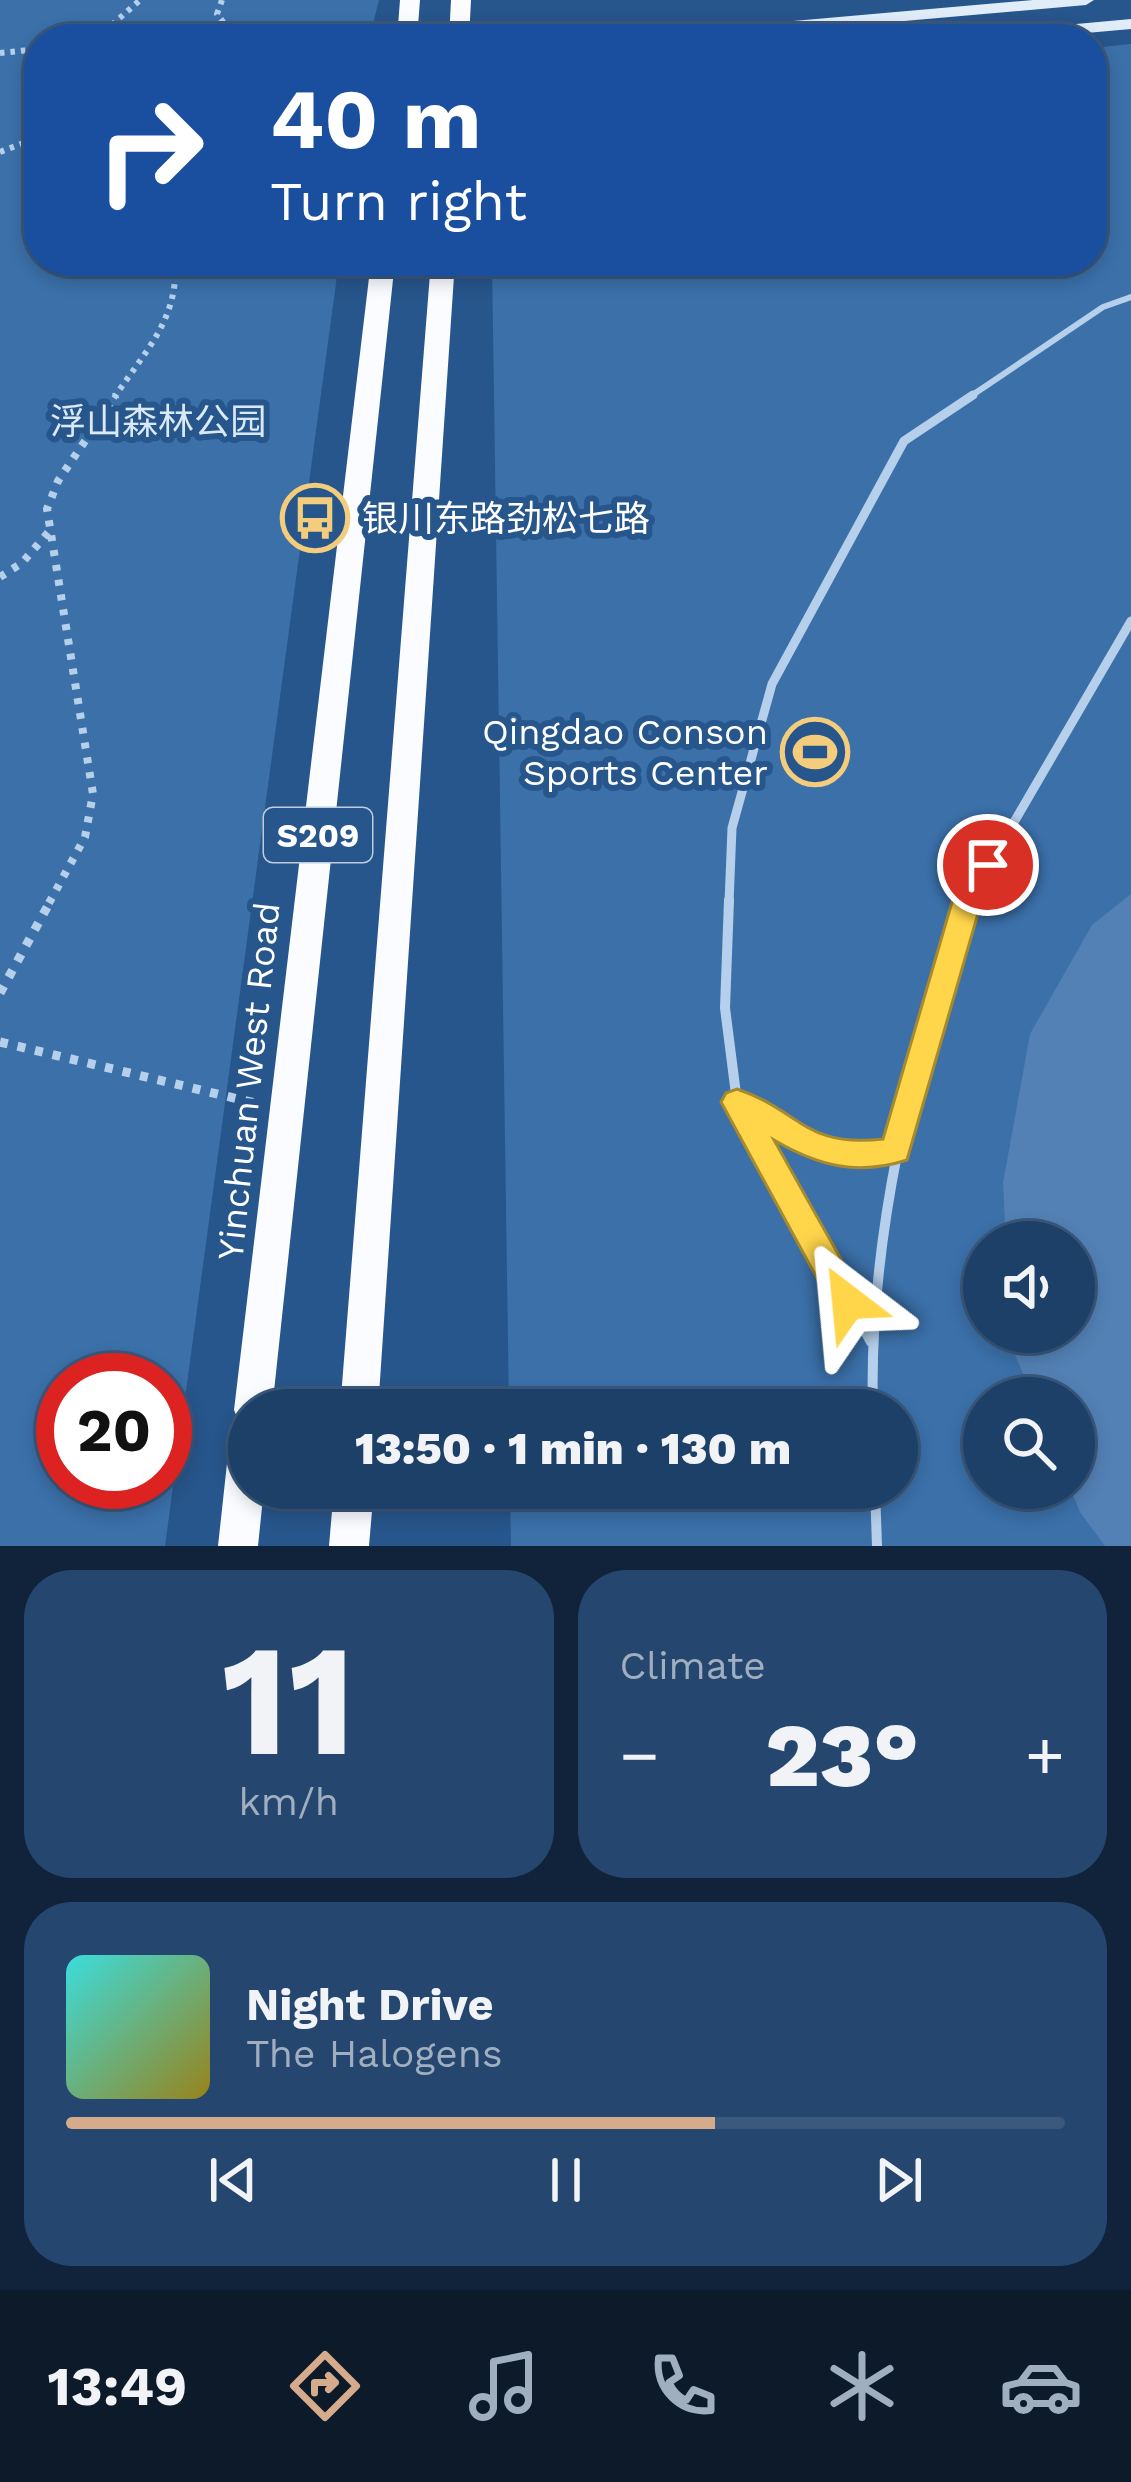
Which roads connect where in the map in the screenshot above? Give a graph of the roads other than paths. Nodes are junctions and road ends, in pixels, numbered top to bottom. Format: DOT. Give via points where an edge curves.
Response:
graph roads {
  1 [pos="1086,0"];
  2 [pos="814,24"];
  3 [pos="381,276"];
  4 [pos="442,276"];
  5 [pos="1131,297"];
  6 [pos="1131,621"];
  7 [pos="737,1102"];
  8 [pos="896,1150"];
  9 [pos="871,1342"];
  10 [pos="255,1389"];
  11 [pos="361,1389"];
  12 [pos="872,1389"];
  13 [pos="242,1509"];
  14 [pos="353,1509"];
  15 [pos="876,1509"];
  16 [pos="238,1546"];
  17 [pos="350,1546"];
  18 [pos="877,1546"];
  1 -- 2 [label="main road"];
  3 -- 10 [label="main road, Yinchuan West Road / S209"];
  4 -- 11 [label="main road, S209"];
  5 -- 7 [label="lane" via="1103,307 904,441 772,684 732,828 725,1008"];
  6 -- 8 [label="lane" via="967,902"];
  7 -- 8 [label="lane" via="816,1148 845,1156"];
  7 -- 9 [label="lane"];
  8 -- 9 [label="lane"];
  9 -- 12 [label="lane"];
  13 -- 16 [label="main road"];
  14 -- 17 [label="main road"];
  15 -- 18 [label="lane"];
}
